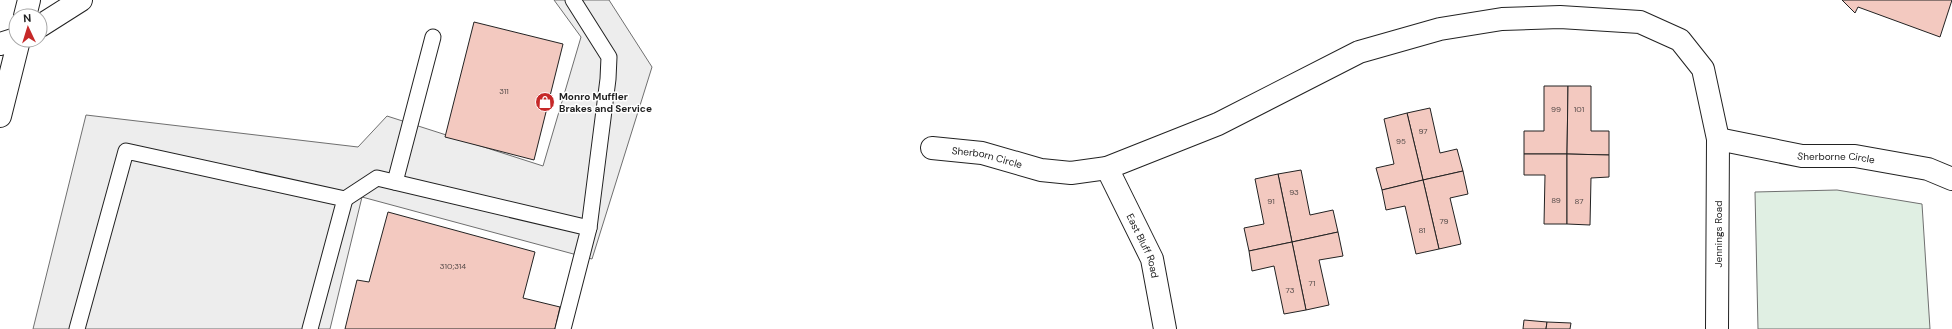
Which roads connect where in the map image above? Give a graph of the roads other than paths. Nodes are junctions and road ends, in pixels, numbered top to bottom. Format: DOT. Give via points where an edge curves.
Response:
graph roads {
  1 [pos="81,0"];
  2 [pos="573,0"];
  3 [pos="48,21"];
  4 [pos="433,37"];
  5 [pos="17,48"];
  6 [pos="0,116"];
  7 [pos="1718,139"];
  8 [pos="932,148"];
  9 [pos="1107,168"];
  10 [pos="1952,179"];
  11 [pos="395,182"];
  12 [pos="345,199"];
  13 [pos="589,228"];
  14 [pos="77,329"];
  15 [pos="310,329"];
  16 [pos="563,329"];
  17 [pos="1165,329"];
  18 [pos="1717,329"];
  1 -- 3 [label="street"];
  2 -- 13 [label="lane" via="609,57"];
  4 -- 11 [label="lane"];
  5 -- 6 [label="street"];
  7 -- 9 [label="street, Jennings Road" via="1704,69 1680,40 1640,22 1560,17 1502,19 1440,29 1359,52 1218,124"];
  7 -- 10 [label="street, Sherborne Circle" via="1802,156 1855,156 1928,170"];
  7 -- 18 [label="street, Jennings Road"];
  8 -- 9 [label="street, Sherborn Circle" via="982,153 1041,170 1071,173"];
  9 -- 17 [label="street, East Bluff Road" via="1152,259"];
  11 -- 12 [label="lane" via="377,178"];
  11 -- 13 [label="lane"];
  12 -- 14 [label="lane" via="126,150"];
  12 -- 15 [label="lane"];
  13 -- 16 [label="lane"];
}
